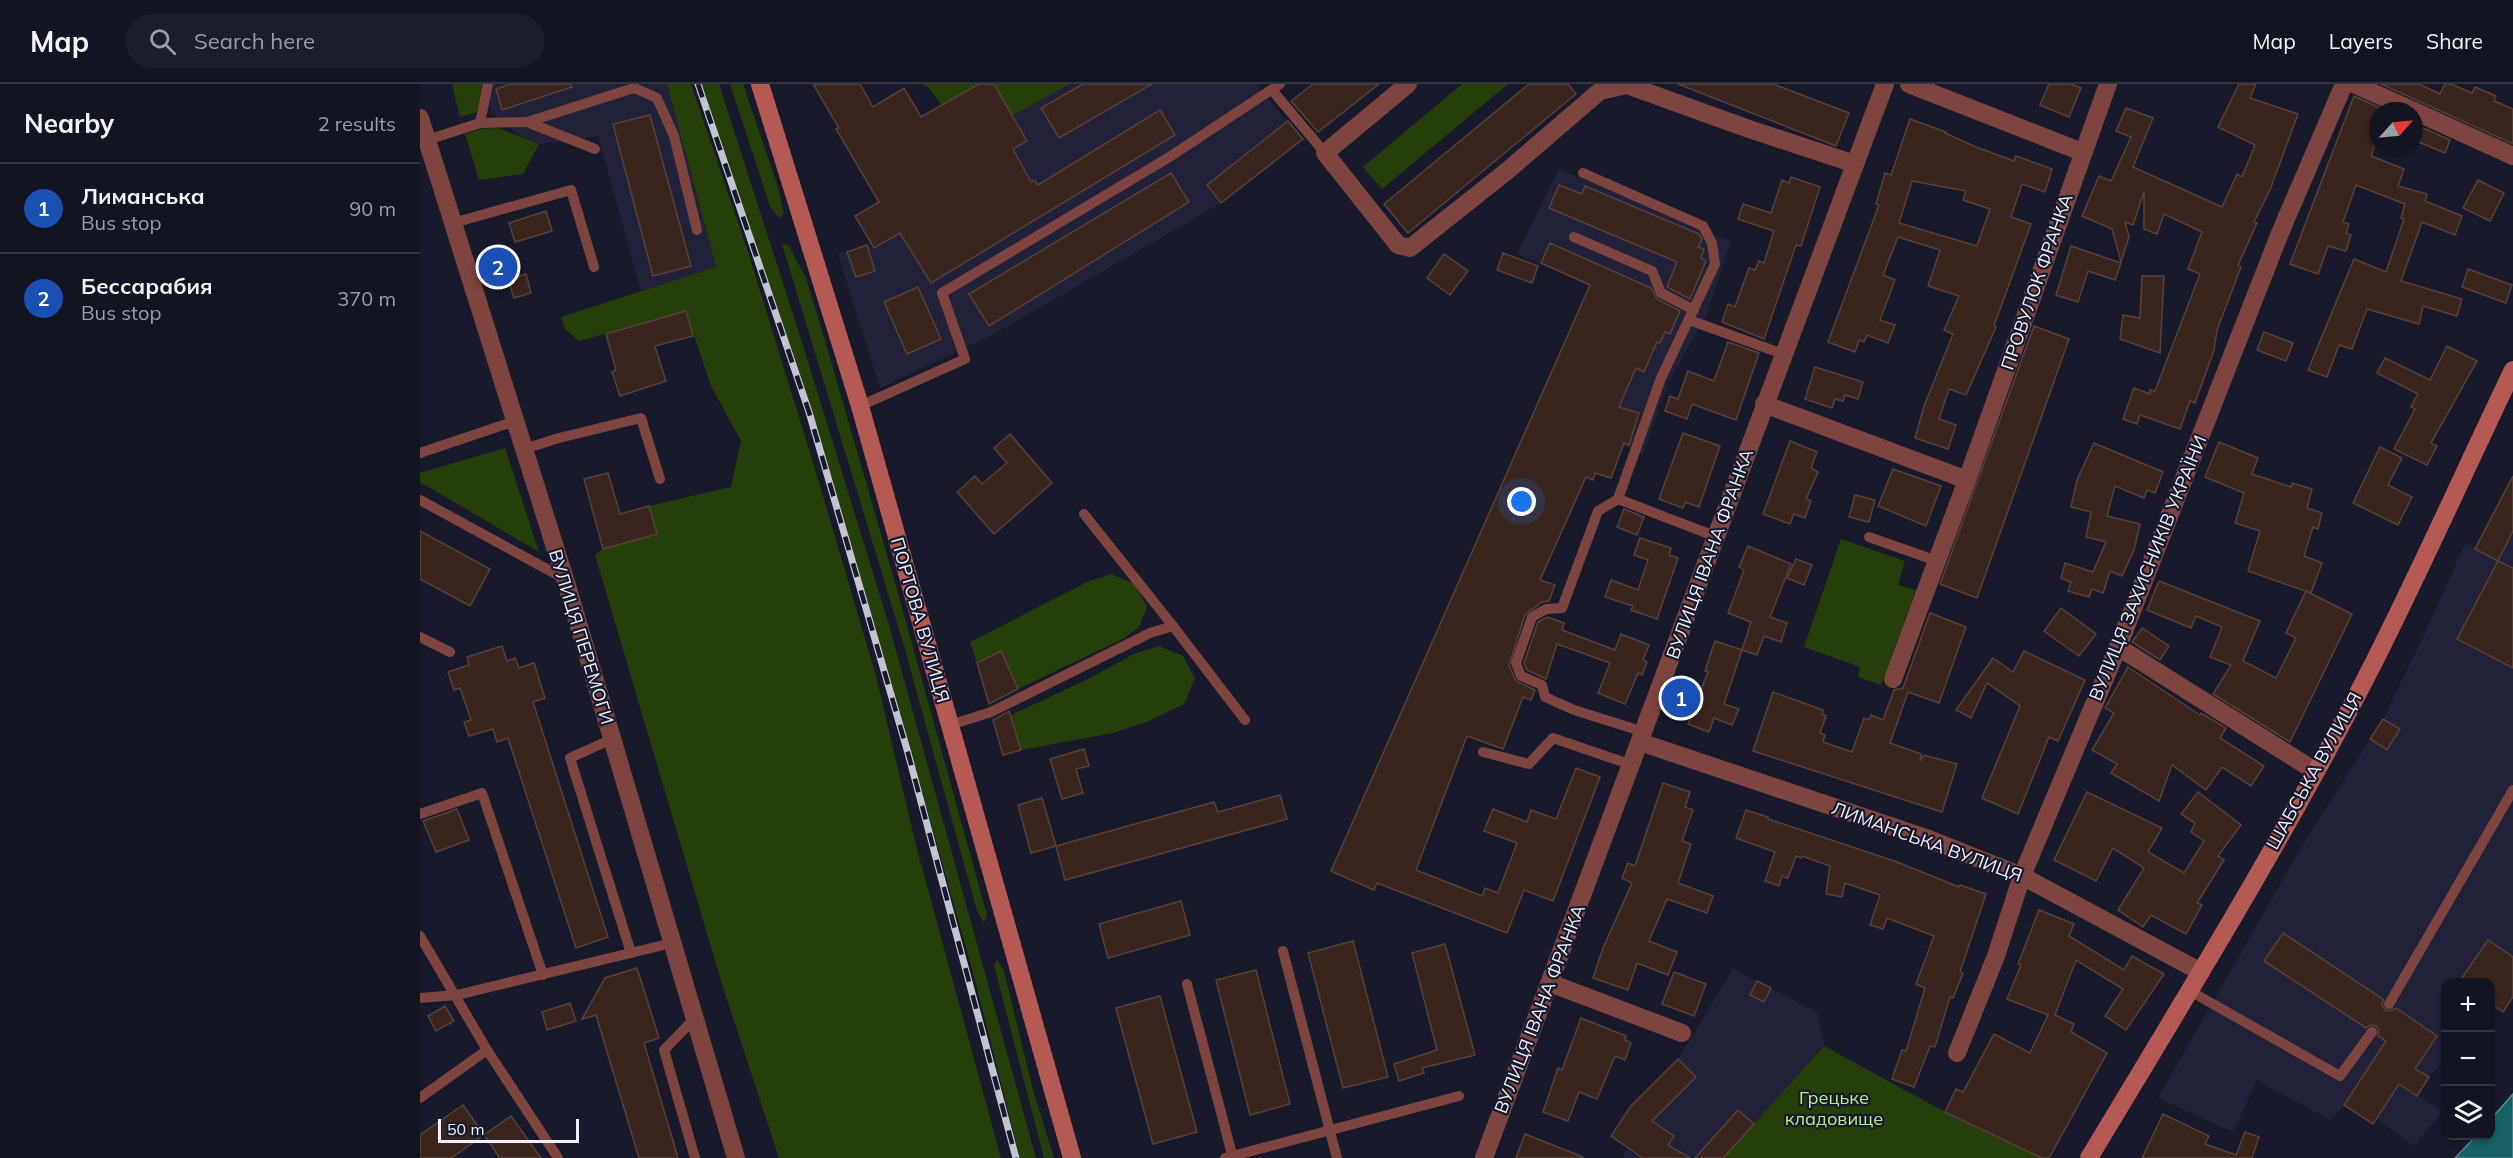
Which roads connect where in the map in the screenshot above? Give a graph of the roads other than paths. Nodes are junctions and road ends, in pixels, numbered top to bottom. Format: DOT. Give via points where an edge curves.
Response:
graph roads {
  1 [pos="488,84"];
  2 [pos="760,84"];
  3 [pos="1408,84"];
  4 [pos="1885,84"];
  5 [pos="1909,84"];
  6 [pos="2108,84"];
  7 [pos="2344,84"];
  8 [pos="2354,84"];
  9 [pos="1276,87"];
  10 [pos="2394,102"];
  11 [pos="2423,115"];
  12 [pos="420,118"];
  13 [pos="527,122"];
  14 [pos="480,123"];
  15 [pos="427,140"];
  16 [pos="595,149"];
  17 [pos="2082,152"];
  18 [pos="1325,153"];
  19 [pos="2513,156"];
  20 [pos="1854,164"];
  21 [pos="1582,173"];
  22 [pos="453,223"];
  23 [pos="698,230"];
  24 [pos="1574,237"];
  25 [pos="594,267"];
  26 [pos="1691,315"];
  27 [pos="1783,354"];
  28 [pos="2513,370"];
  29 [pos="1764,404"];
  30 [pos="860,406"];
  31 [pos="515,421"];
  32 [pos="524,449"];
  33 [pos="420,453"];
  34 [pos="660,479"];
  35 [pos="1967,480"];
  36 [pos="1618,499"];
  37 [pos="420,500"];
  38 [pos="1084,514"];
  39 [pos="1717,537"];
  40 [pos="1869,537"];
  41 [pos="1937,561"];
  42 [pos="565,579"];
  43 [pos="1173,626"];
  44 [pos="420,637"];
  45 [pos="2118,647"];
  46 [pos="450,652"];
  47 [pos="1893,679"];
  48 [pos="1245,720"];
  49 [pos="950,725"];
  50 [pos="1642,737"];
  51 [pos="612,739"];
  52 [pos="1483,752"];
  53 [pos="1632,765"];
  54 [pos="2315,771"];
  55 [pos="2513,790"];
  56 [pos="420,814"];
  57 [pos="2022,876"];
  58 [pos="420,936"];
  59 [pos="672,943"];
  60 [pos="1283,951"];
  61 [pos="631,953"];
  62 [pos="2201,972"];
  63 [pos="543,975"];
  64 [pos="1550,983"];
  65 [pos="1187,984"];
  66 [pos="2190,991"];
  67 [pos="457,995"];
  68 [pos="420,998"];
  69 [pos="2389,1004"];
  70 [pos="694,1018"];
  71 [pos="2372,1032"];
  72 [pos="1682,1033"];
  73 [pos="487,1050"];
  74 [pos="1957,1053"];
  75 [pos="1459,1096"];
  76 [pos="420,1098"];
  77 [pos="1329,1130"];
  78 [pos="1230,1157"];
  79 [pos="558,1158"];
  80 [pos="695,1158"];
  81 [pos="736,1158"];
  82 [pos="1072,1158"];
  83 [pos="1336,1158"];
  84 [pos="1484,1158"];
  85 [pos="2089,1158"];
  1 -- 14 [label="lane"];
  2 -- 30 [label="main road, ПОРТОВА ВУЛИЦЯ"];
  3 -- 18 [label="street"];
  4 -- 20 [label="street, ВУЛИЦЯ ІВАНА ФРАНКА"];
  5 -- 17 [label="street"];
  6 -- 17 [label="street, ПРОВУЛОК ФРАНКА"];
  7 -- 45 [label="street, ВУЛИЦЯ ЗАХИСНИКІВ УКРАЇНИ" via="2280,233"];
  8 -- 10 [label="street"];
  9 -- 18 [label="lane"];
  9 -- 30 [label="lane" via="1171,156 942,293 965,359"];
  11 -- 19 [label="street"];
  12 -- 15 [label="street, ВУЛИЦЯ ПЕРЕМОГИ"];
  13 -- 14 [label="lane"];
  13 -- 16 [label="lane"];
  13 -- 23 [label="lane" via="634,88 657,98 674,136"];
  14 -- 15 [label="lane"];
  15 -- 22 [label="street, ВУЛИЦЯ ПЕРЕМОГИ"];
  17 -- 35 [label="street, ПРОВУЛОК ФРАНКА"];
  18 -- 20 [label="street" via="1398,245 1410,248 1599,91 1627,85"];
  20 -- 27 [label="street, ВУЛИЦЯ ІВАНА ФРАНКА"];
  21 -- 26 [label="lane" via="1703,226 1712,243 1715,264"];
  22 -- 25 [label="lane" via="572,190"];
  22 -- 31 [label="street, ВУЛИЦЯ ПЕРЕМОГИ"];
  24 -- 26 [label="lane" via="1652,271 1661,293"];
  26 -- 27 [label="lane"];
  26 -- 36 [label="lane" via="1661,378"];
  27 -- 29 [label="street, ВУЛИЦЯ ІВАНА ФРАНКА"];
  28 -- 54 [label="main road, ШАБСЬКА ВУЛИЦЯ" via="2373,663"];
  29 -- 35 [label="street"];
  29 -- 39 [label="street, ВУЛИЦЯ ІВАНА ФРАНКА"];
  30 -- 49 [label="main road, ПОРТОВА ВУЛИЦЯ"];
  31 -- 32 [label="street, ВУЛИЦЯ ПЕРЕМОГИ"];
  31 -- 33 [label="lane"];
  32 -- 34 [label="lane" via="640,418"];
  32 -- 42 [label="street, ВУЛИЦЯ ПЕРЕМОГИ"];
  35 -- 41 [label="street, ПРОВУЛОК ФРАНКА"];
  36 -- 39 [label="lane"];
  36 -- 50 [label="lane" via="1598,511 1562,608 1546,609 1532,617 1516,663 1521,676 1542,685 1545,697"];
  37 -- 42 [label="lane"];
  38 -- 43 [label="lane"];
  39 -- 50 [label="street, ВУЛИЦЯ ІВАНА ФРАНКА"];
  40 -- 41 [label="lane"];
  41 -- 47 [label="street, ПРОВУЛОК ФРАНКА"];
  42 -- 51 [label="street, ВУЛИЦЯ ПЕРЕМОГИ"];
  43 -- 48 [label="lane"];
  43 -- 49 [label="lane" via="1150,633 991,712"];
  44 -- 46 [label="lane"];
  45 -- 54 [label="street"];
  45 -- 57 [label="street, ВУЛИЦЯ ЗАХИСНИКІВ УКРАЇНИ"];
  49 -- 82 [label="main road, ПОРТОВА ВУЛИЦЯ"];
  50 -- 53 [label="street, ВУЛИЦЯ ІВАНА ФРАНКА"];
  50 -- 57 [label="street, ЛИМАНСЬКА ВУЛИЦЯ"];
  51 -- 59 [label="street, ВУЛИЦЯ ПЕРЕМОГИ"];
  51 -- 61 [label="lane" via="570,758"];
  52 -- 53 [label="lane" via="1529,764 1552,738"];
  53 -- 64 [label="street, ВУЛИЦЯ ІВАНА ФРАНКА"];
  54 -- 62 [label="main road, ШАБСЬКА ВУЛИЦЯ"];
  55 -- 69 [label="lane"];
  56 -- 63 [label="lane" via="482,793"];
  57 -- 62 [label="street, ЛИМАНСЬКА ВУЛИЦЯ"];
  57 -- 74 [label="street, ВУЛИЦЯ ЗАХИСНИКІВ УКРАЇНИ" via="1996,956"];
  58 -- 67 [label="lane"];
  59 -- 61 [label="lane"];
  59 -- 70 [label="street, ВУЛИЦЯ ПЕРЕМОГИ"];
  60 -- 77 [label="lane"];
  61 -- 63 [label="lane"];
  62 -- 66 [label="main road, ШАБСЬКА ВУЛИЦЯ"];
  63 -- 67 [label="lane"];
  64 -- 72 [label="street"];
  64 -- 84 [label="street, ВУЛИЦЯ ІВАНА ФРАНКА"];
  65 -- 78 [label="lane"];
  66 -- 71 [label="lane" via="2340,1076"];
  66 -- 85 [label="main road, ШАБСЬКА ВУЛИЦЯ"];
  67 -- 68 [label="lane"];
  67 -- 73 [label="lane"];
  70 -- 80 [label="lane" via="664,1050"];
  70 -- 81 [label="street, ВУЛИЦЯ ПЕРЕМОГИ"];
  73 -- 76 [label="lane"];
  73 -- 79 [label="lane"];
  75 -- 77 [label="lane"];
  77 -- 78 [label="lane"];
  77 -- 83 [label="lane"];
}
